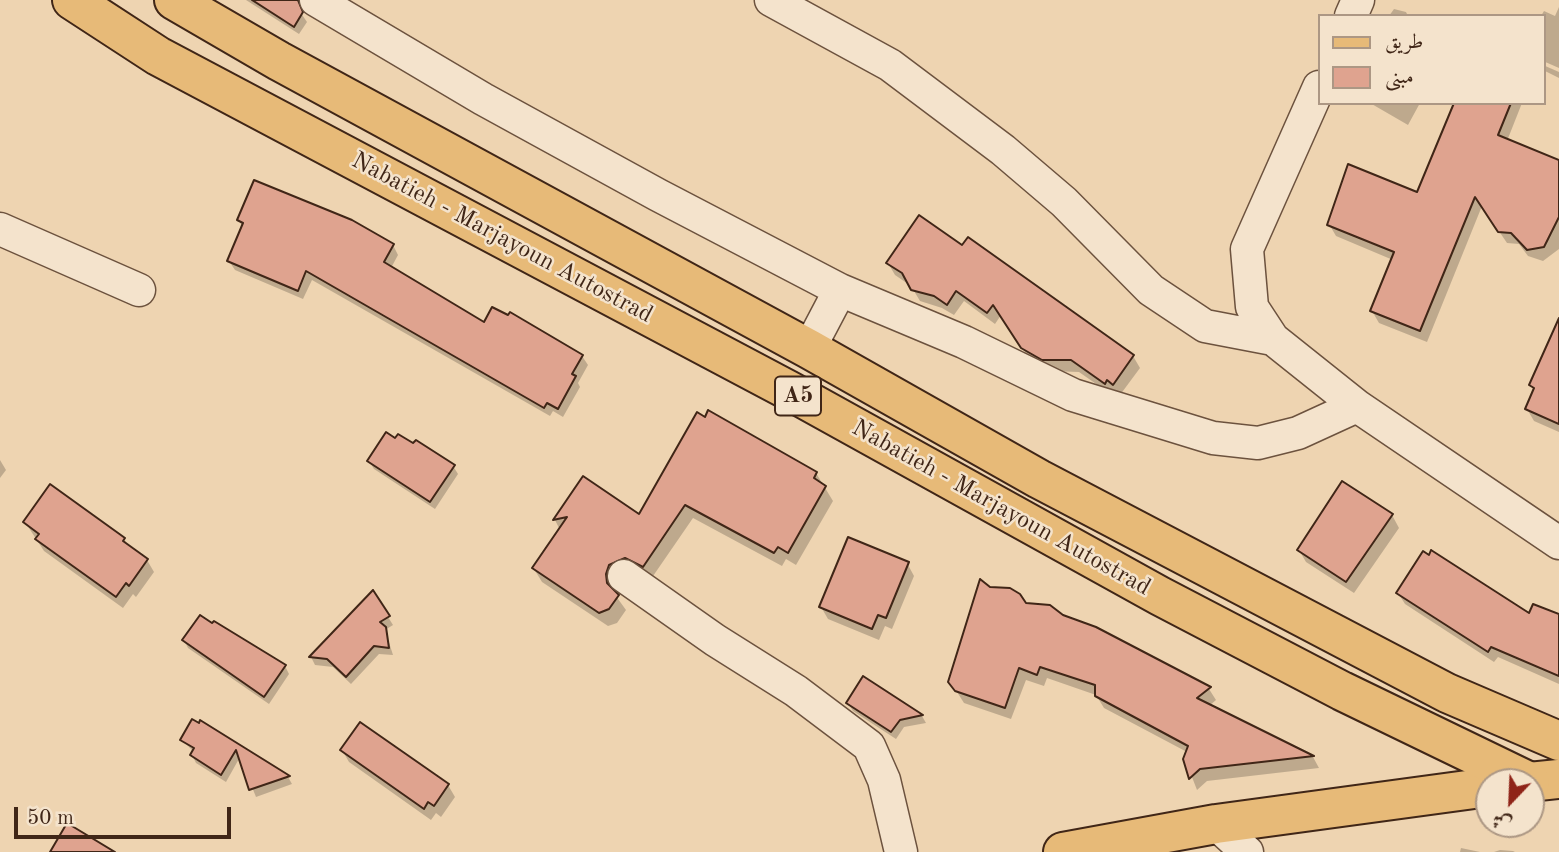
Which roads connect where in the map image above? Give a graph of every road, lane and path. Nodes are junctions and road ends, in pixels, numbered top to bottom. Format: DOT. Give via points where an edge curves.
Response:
graph roads {
  1 [pos="72,0"];
  2 [pos="174,0"];
  3 [pos="316,0"];
  4 [pos="771,0"];
  5 [pos="1318,89"];
  6 [pos="0,229"];
  7 [pos="139,290"];
  8 [pos="841,290"];
  9 [pos="1273,339"];
  10 [pos="809,349"];
  11 [pos="1357,406"];
  12 [pos="1559,543"];
  13 [pos="624,576"];
  14 [pos="1559,741"];
  15 [pos="1501,768"];
  16 [pos="1475,789"];
  17 [pos="1216,824"];
  18 [pos="901,852"];
  19 [pos="1063,852"];
  20 [pos="1247,852"];
  1 -- 15 [label="main road, Nabatieh - Marjayoun Autostrad / A5" via="158,56 766,378 1160,596"];
  2 -- 10 [label="main road, Nabatieh - Marjayoun Autostrad / A5"];
  3 -- 8 [label="street" via="494,105"];
  4 -- 9 [label="street" via="890,65 1003,150 1064,202 1151,290 1205,326"];
  5 -- 9 [label="street" via="1247,249 1252,307"];
  6 -- 7 [label="street"];
  8 -- 10 [label="street"];
  8 -- 11 [label="street" via="1073,395 1213,438 1258,443 1298,433"];
  9 -- 11 [label="street"];
  10 -- 14 [label="main road, Nabatieh - Marjayoun Autostrad / A5" via="1039,479 1435,687"];
  11 -- 12 [label="street"];
  13 -- 18 [label="street" via="796,691 869,746 884,780"];
  16 -- 17 [label="main road"];
  17 -- 19 [label="main road"];
  17 -- 20 [label="street"];
}
